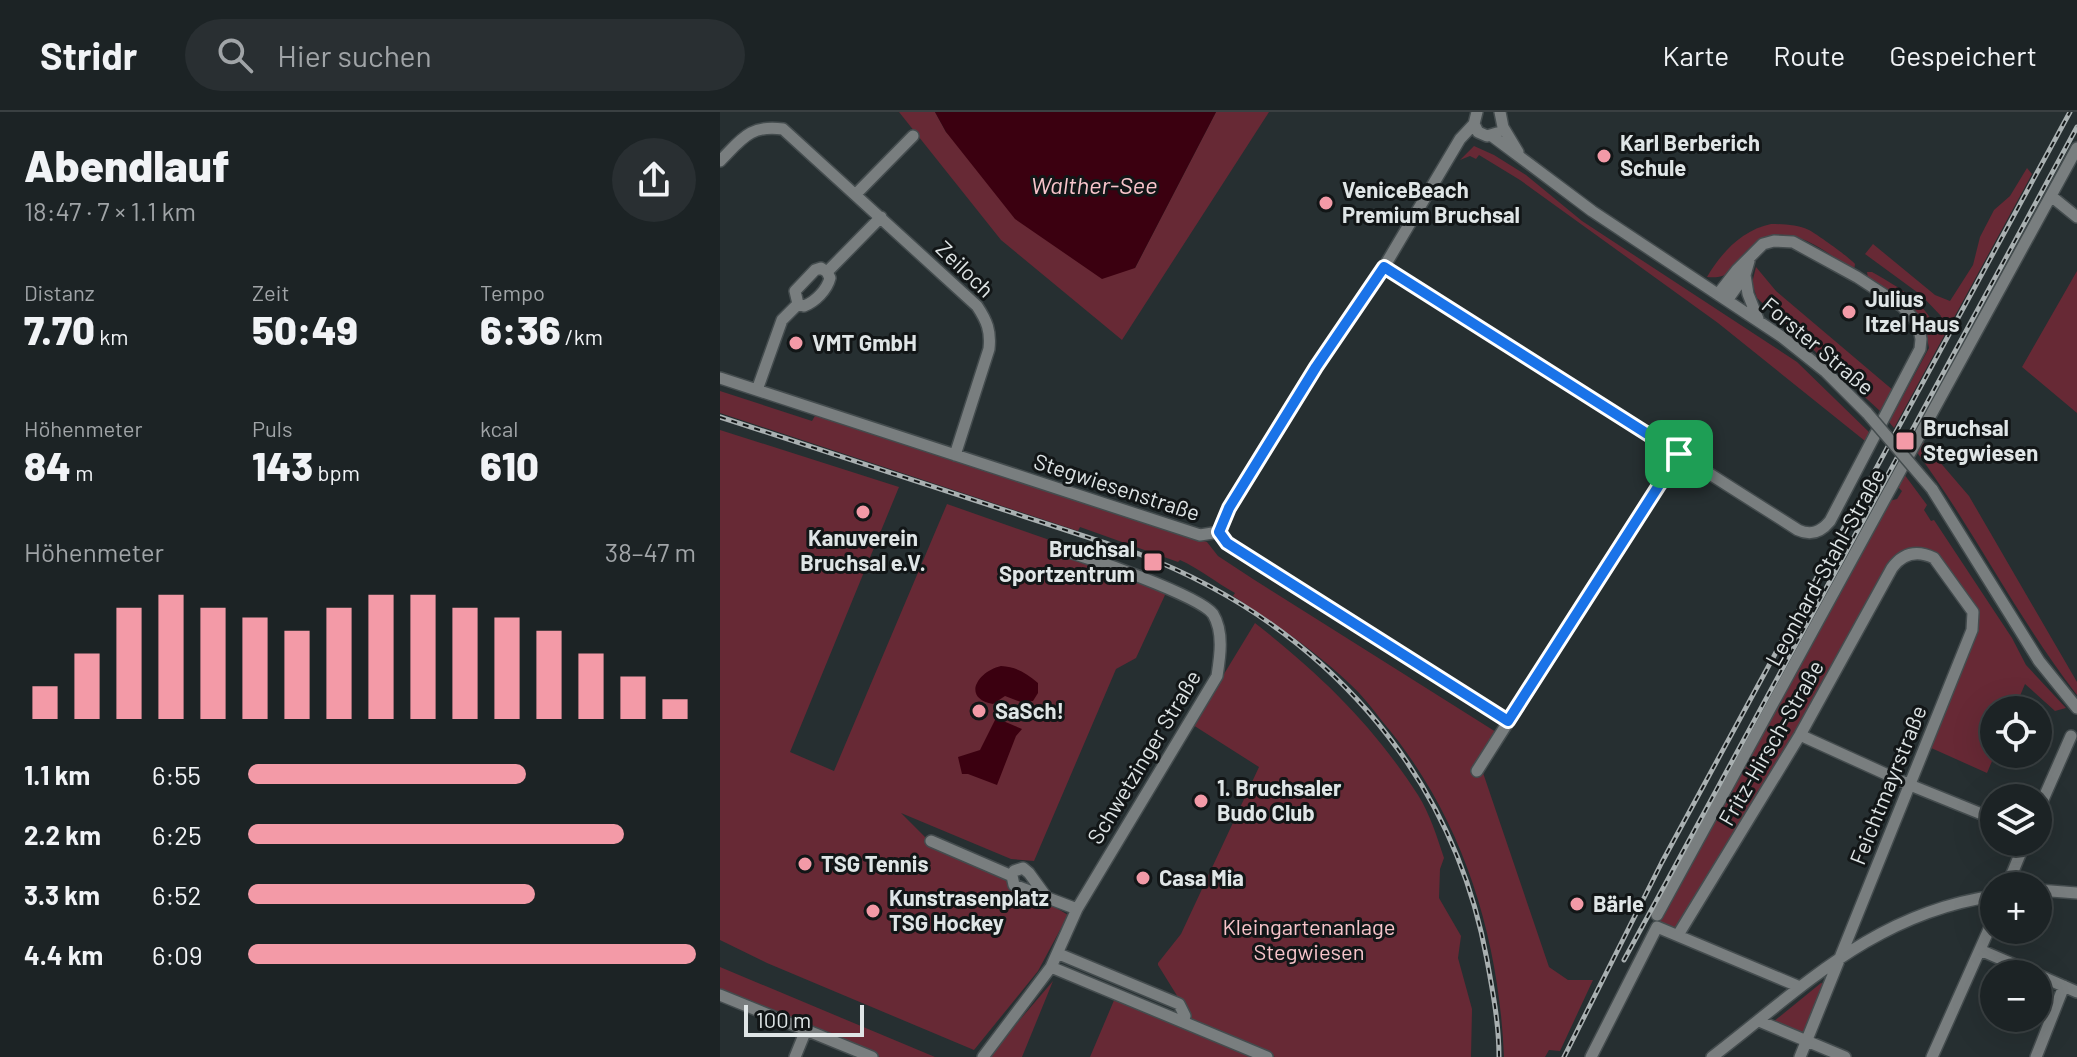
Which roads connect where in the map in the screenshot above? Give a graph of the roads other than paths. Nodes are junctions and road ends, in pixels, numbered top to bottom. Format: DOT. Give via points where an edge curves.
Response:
graph roads {
  1 [pos="1500,112"];
  2 [pos="1473,117"];
  3 [pos="1503,127"];
  4 [pos="913,136"];
  5 [pos="1487,136"];
  6 [pos="2077,148"];
  7 [pos="1455,149"];
  8 [pos="1523,159"];
  9 [pos="720,161"];
  10 [pos="856,194"];
  11 [pos="2051,196"];
  12 [pos="881,217"];
  13 [pos="2077,217"];
  14 [pos="1750,258"];
  15 [pos="1384,267"];
  16 [pos="827,272"];
  17 [pos="1745,275"];
  18 [pos="1724,296"];
  19 [pos="798,304"];
  20 [pos="1758,319"];
  21 [pos="720,378"];
  22 [pos="757,390"];
  23 [pos="1679,454"];
  24 [pos="955,455"];
  25 [pos="1219,532"];
  26 [pos="1056,549"];
  27 [pos="1972,630"];
  28 [pos="2077,708"];
  29 [pos="1508,721"];
  30 [pos="1800,735"];
  31 [pos="2071,736"];
  32 [pos="1477,771"];
  33 [pos="2050,784"];
  34 [pos="1910,785"];
  35 [pos="1980,813"];
  36 [pos="931,841"];
  37 [pos="1012,876"];
  38 [pos="2052,891"];
  39 [pos="2077,893"];
  40 [pos="1045,895"];
  41 [pos="1976,898"];
  42 [pos="1980,898"];
  43 [pos="1980,902"];
  44 [pos="1077,909"];
  45 [pos="1657,921"];
  46 [pos="1678,935"];
  47 [pos="1983,944"];
  48 [pos="1980,950"];
  49 [pos="1059,954"];
  50 [pos="1841,956"];
  51 [pos="2004,960"];
  52 [pos="1051,967"];
  53 [pos="2052,981"];
  54 [pos="2064,986"];
  55 [pos="1800,987"];
  56 [pos="2077,992"];
  57 [pos="721,999"];
  58 [pos="1759,1021"];
  59 [pos="1183,1022"];
  60 [pos="806,1030"];
  61 [pos="1807,1040"];
  62 [pos="795,1057"];
  63 [pos="872,1057"];
  64 [pos="983,1057"];
  65 [pos="1267,1057"];
  66 [pos="1591,1057"];
  67 [pos="1712,1057"];
  68 [pos="1800,1057"];
  69 [pos="1845,1057"];
  70 [pos="1932,1057"];
  71 [pos="2036,1057"];
  1 -- 3 [label="street"];
  2 -- 5 [label="street, Forster Straße"];
  2 -- 7 [label="street, Stegwiesenstraße"];
  3 -- 5 [label="street"];
  3 -- 8 [label="street, Forster Straße"];
  4 -- 10 [label="street"];
  5 -- 7 [label="street"];
  5 -- 8 [label="street, Forster Straße"];
  6 -- 11 [label="street, Leonhard-Stahl-Straße"];
  7 -- 15 [label="street, Stegwiesenstraße"];
  8 -- 18 [label="street, Forster Straße" via="1592,211"];
  9 -- 10 [label="street, Zeiloch" via="749,132 765,126 783,129"];
  10 -- 12 [label="street, Zeiloch"];
  11 -- 13 [label="street"];
  11 -- 45 [label="street, Leonhard-Stahl-Straße"];
  12 -- 16 [label="street"];
  12 -- 24 [label="street, Zeiloch" via="986,319 989,349"];
  14 -- 17 [label="street"];
  14 -- 18 [label="street"];
  14 -- 23 [label="street" via="1763,244 1793,242 1903,307 1920,331 1920,349 1830,521 1814,533 1798,530"];
  15 -- 23 [label="street"];
  15 -- 25 [label="street, Stegwiesenstraße" via="1224,516"];
  16 -- 19 [label="street" via="828,285 820,294 811,303"];
  16 -- 19 [label="street" via="815,270 795,291"];
  17 -- 18 [label="street"];
  17 -- 20 [label="street"];
  18 -- 20 [label="street, Forster Straße"];
  19 -- 22 [label="street" via="782,320"];
  20 -- 28 [label="street, Forster Straße, bridge" via="1826,372 1932,489 2031,650"];
  21 -- 22 [label="street, Stegwiesenstraße"];
  22 -- 24 [label="street, Stegwiesenstraße"];
  23 -- 29 [label="street"];
  24 -- 25 [label="street, Stegwiesenstraße" via="1200,535"];
  25 -- 29 [label="street" via="1227,543"];
  26 -- 44 [label="street, Schwetzinger Straße" via="1205,607 1219,630 1221,653 1217,676"];
  27 -- 30 [label="street, Fritz-Hirsch-Straße" via="1973,612 1934,558 1911,554 1900,559"];
  27 -- 34 [label="street, Feichtmayrstraße"];
  29 -- 32 [label="street"];
  30 -- 34 [label="street"];
  30 -- 46 [label="street, Fritz-Hirsch-Straße"];
  31 -- 33 [label="street"];
  34 -- 35 [label="street"];
  34 -- 50 [label="street, Feichtmayrstraße"];
  36 -- 37 [label="street"];
  37 -- 40 [label="street" via="1014,885"];
  37 -- 40 [label="street" via="1023,868"];
  38 -- 39 [label="street"];
  40 -- 44 [label="street"];
  41 -- 42 [label="street"];
  41 -- 43 [label="street"];
  41 -- 50 [label="street" via="1909,919"];
  44 -- 49 [label="street, Schwetzinger Straße"];
  45 -- 46 [label="street"];
  45 -- 66 [label="street, Leonhard-Stahl-Straße"];
  46 -- 55 [label="street"];
  47 -- 48 [label="street"];
  48 -- 51 [label="street"];
  48 -- 70 [label="street"];
  49 -- 52 [label="street, Schwetzinger Straße"];
  49 -- 59 [label="street" via="1179,1004"];
  50 -- 55 [label="street"];
  50 -- 61 [label="street, Feichtmayrstraße"];
  52 -- 59 [label="street"];
  52 -- 64 [label="street, Schwetzinger Straße"];
  53 -- 54 [label="street"];
  54 -- 56 [label="street"];
  54 -- 71 [label="street"];
  55 -- 58 [label="street"];
  57 -- 60 [label="street"];
  58 -- 61 [label="street"];
  58 -- 67 [label="street"];
  59 -- 65 [label="street"];
  60 -- 62 [label="street"];
  60 -- 63 [label="street"];
  61 -- 68 [label="street"];
  61 -- 69 [label="street"];
}
